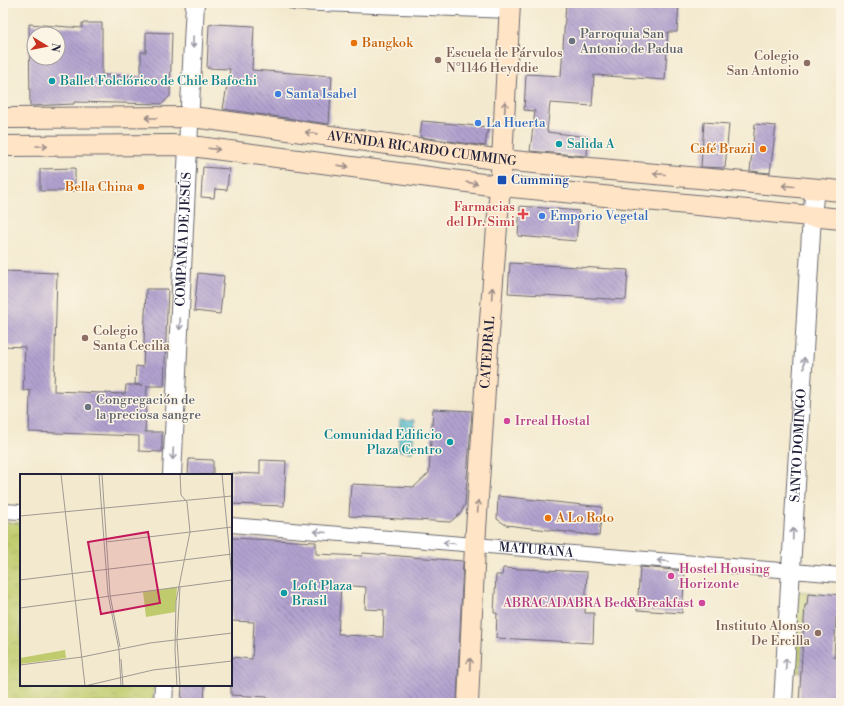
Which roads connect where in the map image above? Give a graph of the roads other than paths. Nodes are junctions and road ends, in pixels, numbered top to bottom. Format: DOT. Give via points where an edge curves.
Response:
graph roads {
  1 [pos="195,3"];
  2 [pos="294,3"];
  3 [pos="510,7"];
  4 [pos="190,117"];
  5 [pos="7,118"];
  6 [pos="6,146"];
  7 [pos="189,146"];
  8 [pos="502,160"];
  9 [pos="500,186"];
  10 [pos="815,188"];
  11 [pos="841,191"];
  12 [pos="812,216"];
  13 [pos="841,219"];
  14 [pos="172,474"];
  15 [pos="3,511"];
  16 [pos="20,512"];
  17 [pos="232,525"];
  18 [pos="475,545"];
  19 [pos="791,571"];
  20 [pos="841,576"];
  21 [pos="164,686"];
  22 [pos="163,703"];
  23 [pos="468,703"];
  24 [pos="783,703"];
  1 -- 4 [label="street, COMPAÑÍA DE JESÚS, one-way"];
  2 -- 3 [label="street"];
  8 -- 3 [label="main road, CATEDRAL, one-way"];
  4 -- 5 [label="main road, AVENIDA RICARDO CUMMING, one-way"];
  4 -- 7 [label="street, COMPAÑÍA DE JESÚS"];
  8 -- 4 [label="main road, AVENIDA RICARDO CUMMING, one-way"];
  5 -- 6 [label="main road"];
  6 -- 7 [label="main road, AVENIDA RICARDO CUMMING, one-way"];
  7 -- 9 [label="main road, AVENIDA RICARDO CUMMING, one-way"];
  7 -- 14 [label="street, COMPAÑÍA DE JESÚS, one-way"];
  8 -- 9 [label="main road, CATEDRAL"];
  10 -- 8 [label="main road, AVENIDA RICARDO CUMMING, one-way"];
  9 -- 12 [label="main road, AVENIDA RICARDO CUMMING"];
  18 -- 9 [label="main road, CATEDRAL, one-way"];
  10 -- 11 [label="main road, AVENIDA RICARDO CUMMING"];
  10 -- 12 [label="street, SANTO DOMINGO"];
  12 -- 13 [label="main road, AVENIDA RICARDO CUMMING"];
  19 -- 12 [label="street, SANTO DOMINGO, one-way"];
  15 -- 16 [label="street"];
  18 -- 17 [label="street, MATURANA, one-way"];
  19 -- 18 [label="street, MATURANA, one-way"];
  23 -- 18 [label="main road, CATEDRAL, one-way"];
  19 -- 20 [label="street, MATURANA"];
  24 -- 19 [label="street, SANTO DOMINGO, one-way"];
  21 -- 22 [label="street"];
}
